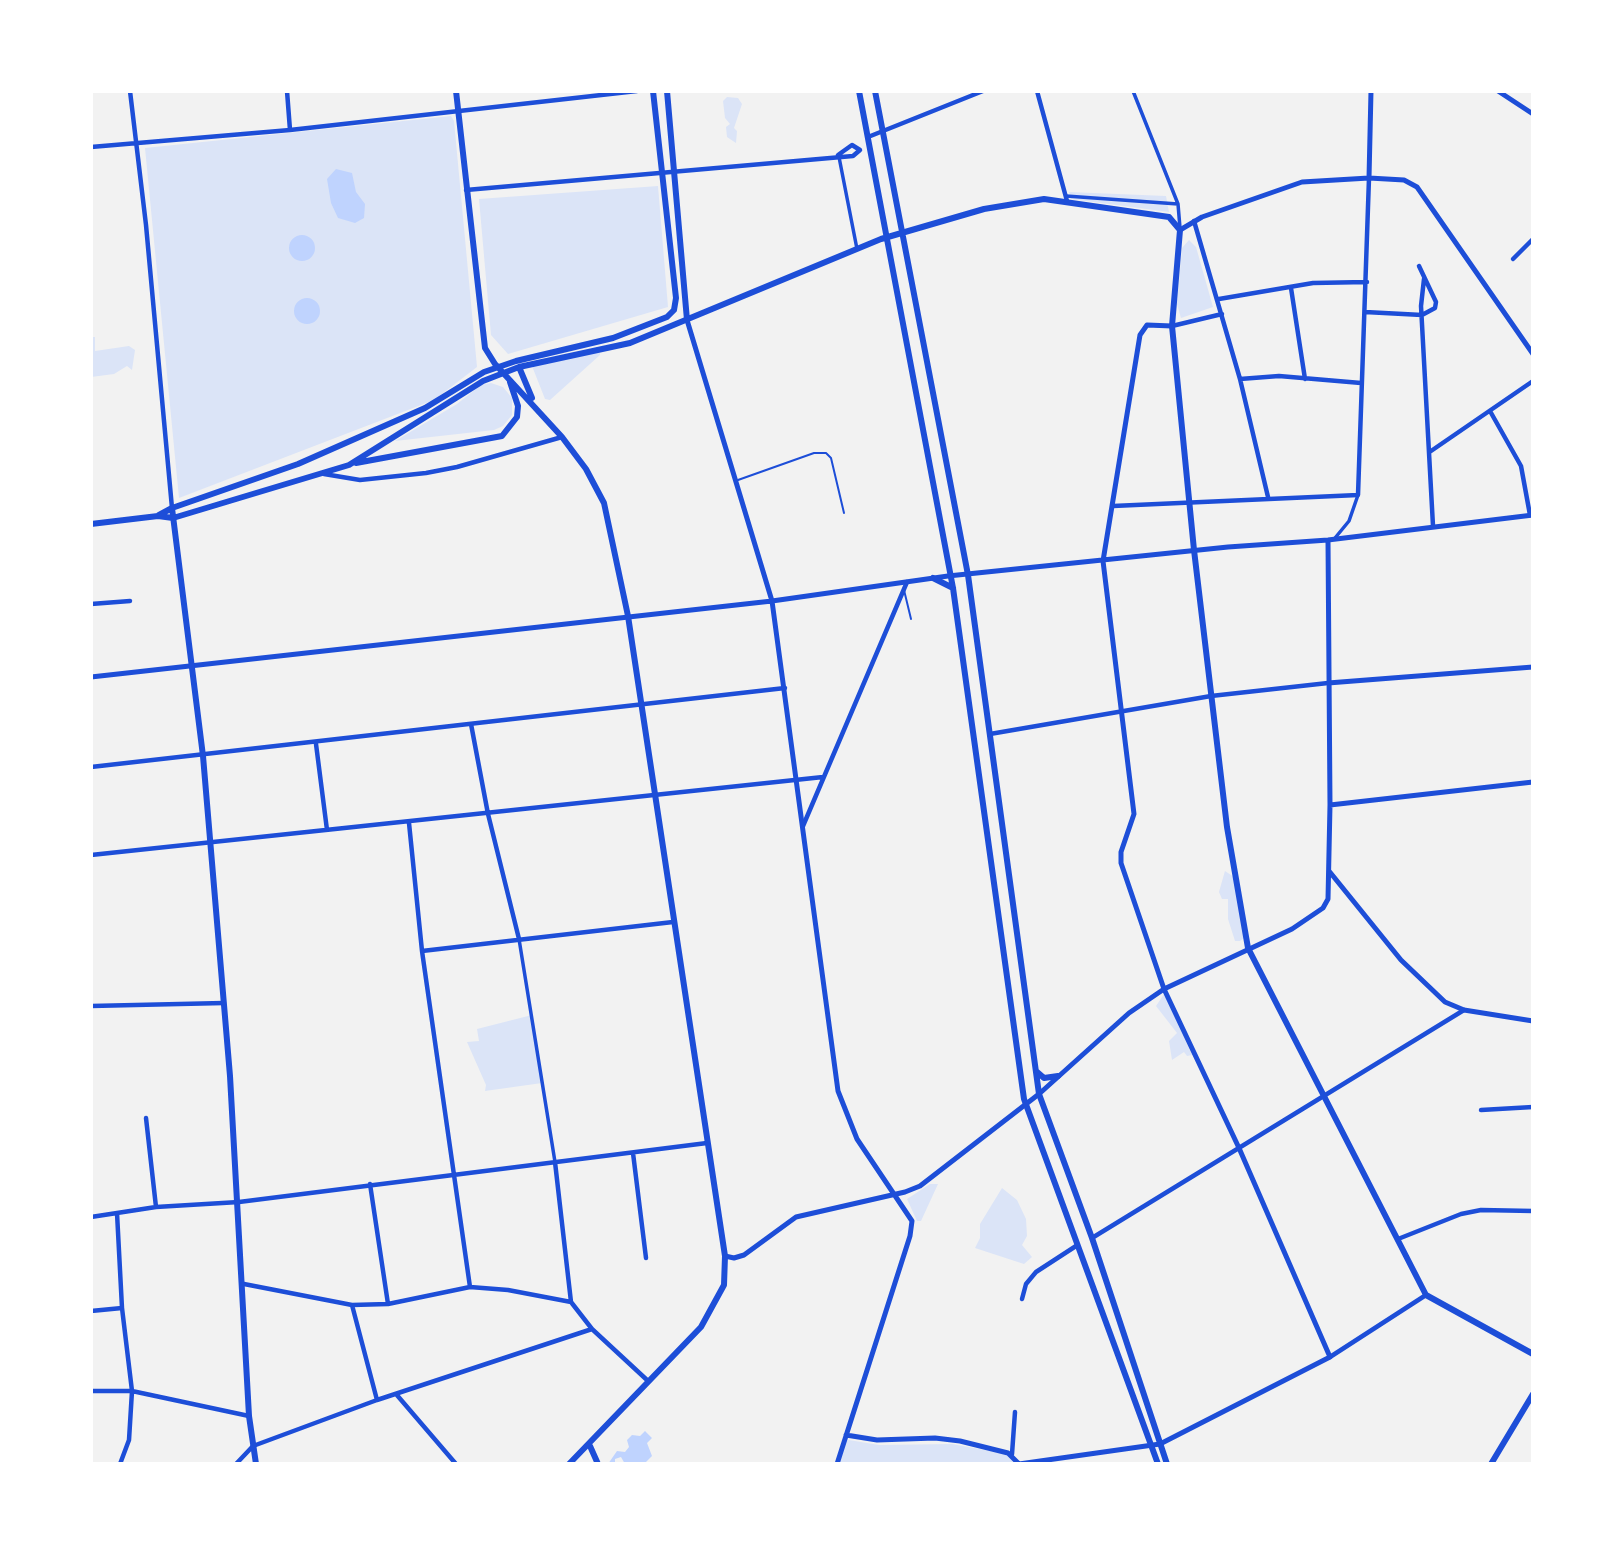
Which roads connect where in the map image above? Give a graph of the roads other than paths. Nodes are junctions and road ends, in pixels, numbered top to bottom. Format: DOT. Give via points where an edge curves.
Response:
graph roads {
  1 [pos="130,91"];
  2 [pos="286,91"];
  3 [pos="456,91"];
  4 [pos="637,91"];
  5 [pos="653,91"];
  6 [pos="667,91"];
  7 [pos="859,91"];
  8 [pos="875,91"];
  9 [pos="983,91"];
  10 [pos="1037,91"];
  11 [pos="1133,91"];
  12 [pos="1371,91"];
  13 [pos="1498,91"];
  14 [pos="458,110"];
  15 [pos="1533,114"];
  16 [pos="290,130"];
  17 [pos="883,131"];
  18 [pos="868,137"];
  19 [pos="135,143"];
  20 [pos="91,147"];
  21 [pos="838,155"];
  22 [pos="673,172"];
  23 [pos="663,173"];
  24 [pos="1369,178"];
  25 [pos="465,191"];
  26 [pos="1067,198"];
  27 [pos="1178,204"];
  28 [pos="1194,220"];
  29 [pos="1180,230"];
  30 [pos="902,233"];
  31 [pos="885,238"];
  32 [pos="1533,239"];
  33 [pos="857,249"];
  34 [pos="1513,259"];
  35 [pos="1419,265"];
  36 [pos="1424,279"];
  37 [pos="1367,282"];
  38 [pos="1291,288"];
  39 [pos="1219,299"];
  40 [pos="1365,312"];
  41 [pos="1222,314"];
  42 [pos="1422,315"];
  43 [pos="687,320"];
  44 [pos="1172,326"];
  45 [pos="1533,354"];
  46 [pos="518,364"];
  47 [pos="503,373"];
  48 [pos="1240,379"];
  49 [pos="1305,379"];
  50 [pos="1533,381"];
  51 [pos="1362,383"];
  52 [pos="534,403"];
  53 [pos="1490,411"];
  54 [pos="562,437"];
  55 [pos="1430,451"];
  56 [pos="354,463"];
  57 [pos="323,474"];
  58 [pos="737,480"];
  59 [pos="1358,495"];
  60 [pos="1268,497"];
  61 [pos="1190,501"];
  62 [pos="1113,506"];
  63 [pos="172,508"];
  64 [pos="844,513"];
  65 [pos="1532,515"];
  66 [pos="158,516"];
  67 [pos="173,518"];
  68 [pos="91,524"];
  69 [pos="1433,526"];
  70 [pos="1331,540"];
  71 [pos="1194,551"];
  72 [pos="1103,561"];
  73 [pos="968,575"];
  74 [pos="951,576"];
  75 [pos="933,578"];
  76 [pos="907,582"];
  77 [pos="953,588"];
  78 [pos="904,589"];
  79 [pos="131,601"];
  80 [pos="772,601"];
  81 [pos="91,604"];
  82 [pos="628,616"];
  83 [pos="911,619"];
  84 [pos="192,664"];
  85 [pos="1533,667"];
  86 [pos="91,677"];
  87 [pos="1328,683"];
  88 [pos="785,688"];
  89 [pos="1211,696"];
  90 [pos="639,704"];
  91 [pos="1122,711"];
  92 [pos="471,724"];
  93 [pos="990,734"];
  94 [pos="316,744"];
  95 [pos="203,756"];
  96 [pos="91,767"];
  97 [pos="823,777"];
  98 [pos="798,779"];
  99 [pos="1533,782"];
  100 [pos="655,796"];
  101 [pos="1330,805"];
  102 [pos="488,814"];
  103 [pos="409,823"];
  104 [pos="802,827"];
  105 [pos="327,830"];
  106 [pos="210,845"];
  107 [pos="91,855"];
  108 [pos="1329,871"];
  109 [pos="673,922"];
  110 [pos="519,939"];
  111 [pos="1248,948"];
  112 [pos="422,951"];
  113 [pos="1164,989"];
  114 [pos="224,1003"];
  115 [pos="91,1006"];
  116 [pos="1464,1010"];
  117 [pos="1533,1021"];
  118 [pos="1035,1070"];
  119 [pos="1058,1076"];
  120 [pos="1039,1094"];
  121 [pos="1324,1095"];
  122 [pos="1025,1105"];
  123 [pos="1533,1107"];
  124 [pos="1481,1110"];
  125 [pos="146,1118"];
  126 [pos="708,1143"];
  127 [pos="1239,1148"];
  128 [pos="633,1153"];
  129 [pos="555,1162"];
  130 [pos="454,1174"];
  131 [pos="370,1184"];
  132 [pos="895,1194"];
  133 [pos="239,1202"];
  134 [pos="156,1208"];
  135 [pos="1533,1211"];
  136 [pos="117,1213"];
  137 [pos="91,1217"];
  138 [pos="1092,1238"];
  139 [pos="1398,1239"];
  140 [pos="1076,1246"];
  141 [pos="726,1256"];
  142 [pos="646,1258"];
  143 [pos="244,1284"];
  144 [pos="470,1287"];
  145 [pos="1426,1295"];
  146 [pos="1022,1299"];
  147 [pos="571,1302"];
  148 [pos="388,1304"];
  149 [pos="352,1305"];
  150 [pos="122,1308"];
  151 [pos="91,1311"];
  152 [pos="592,1329"];
  153 [pos="1533,1354"];
  154 [pos="1330,1357"];
  155 [pos="647,1380"];
  156 [pos="91,1391"];
  157 [pos="132,1391"];
  158 [pos="396,1394"];
  159 [pos="1533,1394"];
  160 [pos="377,1400"];
  161 [pos="1015,1412"];
  162 [pos="249,1416"];
  163 [pos="846,1435"];
  164 [pos="1163,1442"];
  165 [pos="253,1446"];
  166 [pos="590,1446"];
  167 [pos="1152,1446"];
  168 [pos="1012,1454"];
  169 [pos="120,1464"];
  170 [pos="236,1464"];
  171 [pos="256,1464"];
  172 [pos="456,1464"];
  173 [pos="569,1464"];
  174 [pos="598,1464"];
  175 [pos="837,1464"];
  176 [pos="1019,1464"];
  177 [pos="1158,1464"];
  178 [pos="1167,1464"];
  179 [pos="1491,1464"];
  1 -- 19 [label="street"];
  2 -- 16 [label="street"];
  3 -- 14 [label="main road"];
  4 -- 14 [label="street"];
  5 -- 23 [label="main road"];
  6 -- 22 [label="main road"];
  7 -- 18 [label="main road"];
  8 -- 17 [label="main road"];
  9 -- 17 [label="street"];
  10 -- 26 [label="street"];
  11 -- 27 [label="street"];
  12 -- 24 [label="street"];
  13 -- 15 [label="street"];
  14 -- 16 [label="street"];
  14 -- 25 [label="main road"];
  16 -- 19 [label="street"];
  17 -- 18 [label="street"];
  17 -- 30 [label="main road"];
  18 -- 31 [label="main road"];
  19 -- 20 [label="street"];
  19 -- 63 [label="street"];
  21 -- 22 [label="street"];
  21 -- 33 [label="street"];
  22 -- 23 [label="street"];
  22 -- 43 [label="main road"];
  23 -- 25 [label="street"];
  23 -- 46 [label="main road" via="674,310 663,320 612,338"];
  24 -- 28 [label="street" via="1302,182"];
  24 -- 37 [label="street"];
  24 -- 45 [label="street" via="1404,180 1417,187"];
  25 -- 47 [label="main road" via="481,330 485,348"];
  26 -- 27 [label="street"];
  26 -- 29 [label="main road" via="1169,217"];
  26 -- 30 [label="main road" via="984,209"];
  27 -- 29 [label="street"];
  28 -- 29 [label="street"];
  28 -- 39 [label="street"];
  29 -- 44 [label="main road"];
  30 -- 31 [label="main road"];
  30 -- 73 [label="main road"];
  31 -- 33 [label="main road"];
  31 -- 74 [label="main road"];
  32 -- 34 [label="street"];
  33 -- 43 [label="main road"];
  35 -- 36 [label="street"];
  36 -- 42 [label="street"];
  36 -- 42 [label="street" via="1436,306"];
  37 -- 38 [label="street"];
  37 -- 40 [label="street"];
  38 -- 39 [label="street"];
  38 -- 49 [label="street"];
  39 -- 41 [label="street"];
  40 -- 42 [label="street"];
  40 -- 51 [label="street"];
  41 -- 44 [label="street"];
  41 -- 48 [label="street"];
  42 -- 55 [label="street"];
  43 -- 46 [label="main road" via="630,343"];
  43 -- 58 [label="street"];
  44 -- 61 [label="main road"];
  44 -- 62 [label="street" via="1147,325 1140,335"];
  46 -- 47 [label="main road"];
  46 -- 52 [label="main road"];
  47 -- 52 [label="main road"];
  47 -- 56 [label="main road" via="471,387"];
  47 -- 56 [label="main road" via="518,406 517,417 502,436"];
  47 -- 63 [label="main road" via="474,377 425,408 298,464"];
  48 -- 49 [label="street"];
  48 -- 60 [label="street"];
  49 -- 51 [label="street"];
  50 -- 53 [label="street"];
  51 -- 59 [label="street"];
  52 -- 54 [label="main road"];
  53 -- 55 [label="street"];
  53 -- 65 [label="street" via="1521,466"];
  54 -- 57 [label="street" via="426,472 360,480"];
  54 -- 82 [label="main road" via="604,503"];
  55 -- 69 [label="street"];
  56 -- 57 [label="main road"];
  57 -- 67 [label="main road"];
  58 -- 64 [label="lane" via="826,453"];
  58 -- 80 [label="street"];
  59 -- 60 [label="street"];
  59 -- 70 [label="street" via="1349,522"];
  60 -- 61 [label="street"];
  61 -- 62 [label="street"];
  61 -- 71 [label="main road"];
  62 -- 72 [label="street"];
  63 -- 66 [label="main road"];
  63 -- 67 [label="main road"];
  65 -- 69 [label="street"];
  66 -- 67 [label="main road"];
  66 -- 68 [label="main road"];
  67 -- 84 [label="main road"];
  69 -- 70 [label="street"];
  70 -- 71 [label="street"];
  70 -- 87 [label="street"];
  71 -- 72 [label="street"];
  71 -- 89 [label="main road"];
  72 -- 73 [label="street"];
  72 -- 91 [label="street"];
  73 -- 74 [label="street"];
  73 -- 93 [label="main road"];
  74 -- 75 [label="street"];
  74 -- 77 [label="main road"];
  75 -- 76 [label="street"];
  75 -- 77 [label="main road"];
  76 -- 78 [label="street"];
  76 -- 80 [label="street"];
  77 -- 122 [label="main road"];
  78 -- 83 [label="lane"];
  78 -- 97 [label="street"];
  79 -- 81 [label="street"];
  80 -- 82 [label="street"];
  80 -- 88 [label="street"];
  82 -- 84 [label="street"];
  82 -- 90 [label="main road"];
  84 -- 86 [label="street"];
  84 -- 95 [label="main road"];
  85 -- 87 [label="street"];
  87 -- 89 [label="street"];
  87 -- 101 [label="street"];
  88 -- 90 [label="street"];
  88 -- 98 [label="street"];
  89 -- 91 [label="street"];
  89 -- 111 [label="main road"];
  90 -- 92 [label="street"];
  90 -- 100 [label="main road"];
  91 -- 93 [label="street"];
  91 -- 113 [label="street" via="1133,814 1121,863"];
  92 -- 94 [label="street"];
  92 -- 102 [label="street"];
  93 -- 118 [label="main road"];
  94 -- 95 [label="street"];
  94 -- 105 [label="street"];
  95 -- 96 [label="street"];
  95 -- 106 [label="main road"];
  97 -- 98 [label="street"];
  97 -- 104 [label="street"];
  98 -- 100 [label="street"];
  98 -- 104 [label="street"];
  99 -- 101 [label="street"];
  100 -- 102 [label="street"];
  100 -- 109 [label="main road"];
  101 -- 108 [label="street"];
  102 -- 103 [label="street"];
  102 -- 110 [label="street"];
  103 -- 105 [label="street"];
  103 -- 112 [label="street"];
  104 -- 132 [label="street" via="838,1091 857,1139"];
  105 -- 106 [label="street"];
  106 -- 107 [label="street"];
  106 -- 114 [label="main road"];
  108 -- 111 [label="street" via="1323,908 1292,929"];
  108 -- 116 [label="street" via="1401,960 1435,995"];
  109 -- 110 [label="street"];
  109 -- 126 [label="main road"];
  110 -- 112 [label="street"];
  110 -- 129 [label="street"];
  111 -- 113 [label="street"];
  111 -- 121 [label="main road"];
  112 -- 130 [label="street"];
  113 -- 119 [label="street" via="1129,1013"];
  113 -- 127 [label="street"];
  114 -- 115 [label="street"];
  114 -- 133 [label="main road"];
  116 -- 117 [label="street"];
  116 -- 121 [label="street"];
  118 -- 119 [label="main road" via="1044,1078"];
  118 -- 120 [label="main road"];
  119 -- 120 [label="street"];
  120 -- 122 [label="street"];
  120 -- 138 [label="main road"];
  121 -- 127 [label="street"];
  121 -- 139 [label="main road"];
  122 -- 132 [label="street" via="934,1176"];
  122 -- 140 [label="main road"];
  123 -- 124 [label="street"];
  125 -- 134 [label="street"];
  126 -- 128 [label="street"];
  126 -- 141 [label="main road"];
  127 -- 138 [label="street"];
  127 -- 154 [label="street"];
  128 -- 129 [label="street"];
  128 -- 142 [label="street"];
  129 -- 130 [label="street"];
  129 -- 147 [label="street"];
  130 -- 131 [label="street"];
  130 -- 144 [label="street"];
  131 -- 133 [label="street"];
  131 -- 148 [label="street"];
  132 -- 141 [label="street" via="796,1217 744,1255"];
  132 -- 163 [label="street" via="911,1217 911,1231"];
  133 -- 134 [label="street"];
  133 -- 143 [label="main road"];
  134 -- 136 [label="street"];
  135 -- 139 [label="street" via="1461,1214"];
  136 -- 137 [label="street"];
  136 -- 150 [label="street"];
  138 -- 164 [label="main road"];
  139 -- 145 [label="main road"];
  140 -- 146 [label="street" via="1036,1272"];
  140 -- 167 [label="main road"];
  141 -- 155 [label="main road" via="726,1278 701,1327"];
  143 -- 149 [label="street"];
  143 -- 162 [label="main road"];
  144 -- 147 [label="street"];
  144 -- 148 [label="street"];
  145 -- 153 [label="main road"];
  145 -- 154 [label="street"];
  147 -- 152 [label="street"];
  148 -- 149 [label="street"];
  149 -- 160 [label="street"];
  150 -- 151 [label="street"];
  150 -- 157 [label="street"];
  152 -- 155 [label="street"];
  152 -- 158 [label="street"];
  154 -- 164 [label="street"];
  155 -- 166 [label="main road"];
  156 -- 157 [label="street"];
  157 -- 162 [label="street"];
  157 -- 169 [label="street" via="129,1440"];
  158 -- 160 [label="street"];
  158 -- 172 [label="street"];
  159 -- 179 [label="main road"];
  160 -- 165 [label="street"];
  161 -- 168 [label="street"];
  162 -- 165 [label="main road"];
  163 -- 168 [label="street" via="877,1440 935,1438"];
  163 -- 175 [label="street"];
  164 -- 167 [label="street"];
  164 -- 178 [label="main road"];
  165 -- 170 [label="street"];
  165 -- 171 [label="main road"];
  166 -- 173 [label="main road"];
  166 -- 174 [label="main road"];
  167 -- 176 [label="street"];
  167 -- 177 [label="main road"];
  168 -- 176 [label="street"];
}
